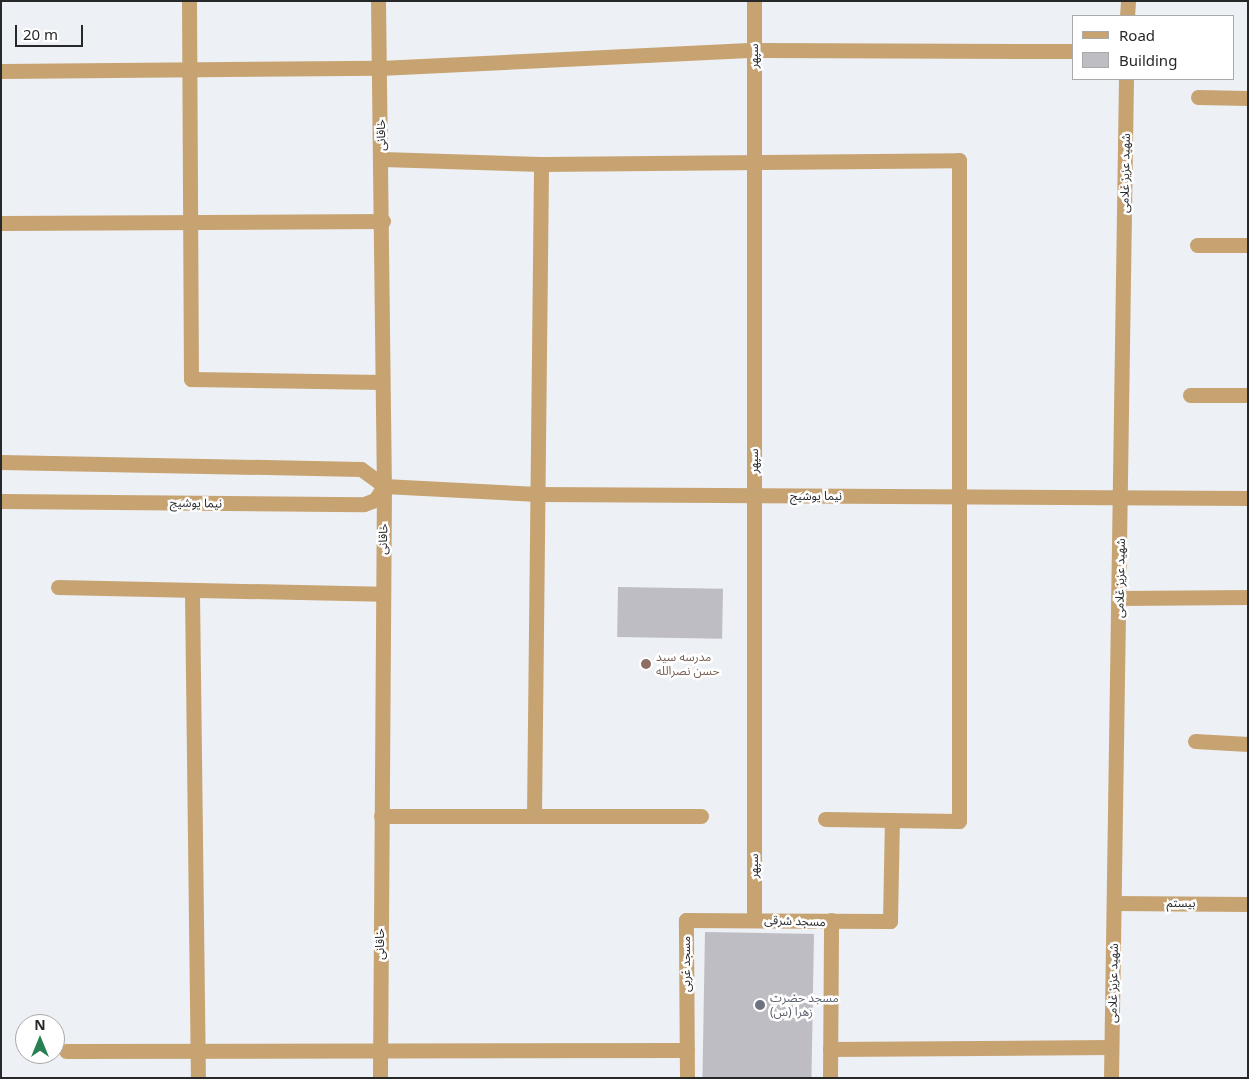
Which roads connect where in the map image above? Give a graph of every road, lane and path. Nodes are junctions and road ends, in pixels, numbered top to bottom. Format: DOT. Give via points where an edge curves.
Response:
graph roads {
  1 [pos="189,1"];
  2 [pos="378,1"];
  3 [pos="754,1"];
  4 [pos="1128,1"];
  5 [pos="1127,15"];
  6 [pos="754,50"];
  7 [pos="1072,51"];
  8 [pos="190,68"];
  9 [pos="380,68"];
  10 [pos="1,70"];
  11 [pos="1126,80"];
  12 [pos="1198,97"];
  13 [pos="1248,98"];
  14 [pos="382,160"];
  15 [pos="754,162"];
  16 [pos="541,164"];
  17 [pos="190,220"];
  18 [pos="383,221"];
  19 [pos="1,223"];
  20 [pos="1197,245"];
  21 [pos="1248,245"];
  22 [pos="382,382"];
  23 [pos="1190,395"];
  24 [pos="1248,395"];
  25 [pos="1,462"];
  26 [pos="384,486"];
  27 [pos="538,494"];
  28 [pos="754,495"];
  29 [pos="959,496"];
  30 [pos="1120,496"];
  31 [pos="1248,498"];
  32 [pos="1,501"];
  33 [pos="58,587"];
  34 [pos="192,592"];
  35 [pos="382,594"];
  36 [pos="1248,597"];
  37 [pos="1120,598"];
  38 [pos="1195,741"];
  39 [pos="1248,744"];
  40 [pos="380,816"];
  41 [pos="534,816"];
  42 [pos="701,816"];
  43 [pos="825,819"];
  44 [pos="892,820"];
  45 [pos="1114,903"];
  46 [pos="1248,904"];
  47 [pos="754,920"];
  48 [pos="831,920"];
  49 [pos="1111,1046"];
  50 [pos="830,1049"];
  51 [pos="687,1050"];
  52 [pos="66,1051"];
  53 [pos="198,1053"];
  54 [pos="380,1053"];
  55 [pos="198,1078"];
  56 [pos="380,1078"];
  57 [pos="687,1078"];
  58 [pos="830,1078"];
  59 [pos="1111,1078"];
  1 -- 8 [label="street"];
  2 -- 9 [label="street, خاقانی"];
  3 -- 6 [label="street, سپهر"];
  4 -- 5 [label="street"];
  6 -- 7 [label="street"];
  6 -- 9 [label="street"];
  6 -- 15 [label="street, سپهر"];
  8 -- 9 [label="street"];
  8 -- 10 [label="street"];
  8 -- 17 [label="street"];
  9 -- 14 [label="street, خاقانی"];
  11 -- 30 [label="street, شهید عزیز غلامی"];
  12 -- 13 [label="street"];
  14 -- 16 [label="street"];
  14 -- 18 [label="street, خاقانی"];
  15 -- 16 [label="street"];
  15 -- 28 [label="street, سپهر"];
  15 -- 29 [label="street" via="959,160"];
  16 -- 27 [label="street"];
  17 -- 18 [label="street"];
  17 -- 19 [label="street"];
  17 -- 22 [label="street" via="191,379"];
  18 -- 22 [label="street, خاقانی"];
  20 -- 21 [label="street"];
  22 -- 26 [label="street, خاقانی"];
  23 -- 24 [label="street"];
  25 -- 26 [label="street" via="361,469"];
  26 -- 27 [label="street, نیما یوشیج"];
  26 -- 32 [label="street, نیما یوشیج" via="375,500 364,504"];
  26 -- 35 [label="street, خاقانی"];
  27 -- 28 [label="street, نیما یوشیج"];
  27 -- 41 [label="street"];
  28 -- 29 [label="street, نیما یوشیج"];
  28 -- 47 [label="street, سپهر"];
  29 -- 30 [label="street, نیما یوشیج"];
  29 -- 44 [label="street" via="959,821"];
  30 -- 31 [label="street, نیما یوشیج"];
  30 -- 37 [label="street, شهید عزیز غلامی"];
  33 -- 34 [label="street"];
  34 -- 35 [label="street"];
  34 -- 53 [label="street"];
  35 -- 40 [label="street, خاقانی"];
  36 -- 37 [label="street"];
  37 -- 45 [label="street, شهید عزیز غلامی"];
  38 -- 39 [label="street"];
  40 -- 41 [label="street"];
  40 -- 54 [label="street, خاقانی"];
  41 -- 42 [label="street"];
  43 -- 44 [label="street"];
  44 -- 48 [label="street" via="890,921"];
  45 -- 46 [label="street, بیستم"];
  45 -- 49 [label="street, شهید عزیز غلامی"];
  47 -- 48 [label="street, مسجد شرقی"];
  47 -- 51 [label="street, مسجد غربی" via="686,920"];
  48 -- 50 [label="street, مسجد شرقی"];
  49 -- 50 [label="street"];
  49 -- 59 [label="street, شهید عزیز غلامی"];
  50 -- 58 [label="street, مسجد شرقی"];
  51 -- 54 [label="street"];
  51 -- 57 [label="street, مسجد غربی"];
  52 -- 53 [label="street"];
  53 -- 54 [label="street"];
  53 -- 55 [label="street"];
  54 -- 56 [label="street, خاقانی"];
}
